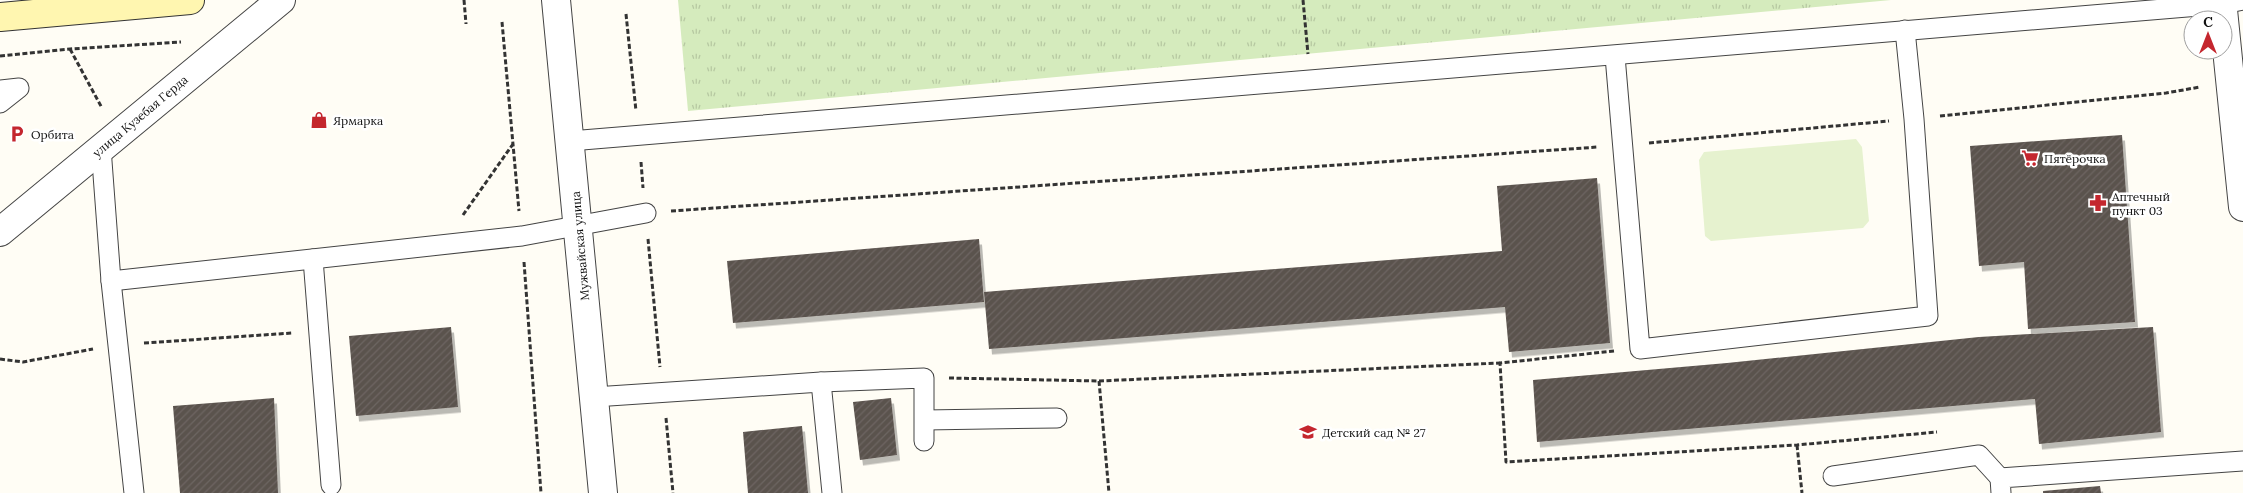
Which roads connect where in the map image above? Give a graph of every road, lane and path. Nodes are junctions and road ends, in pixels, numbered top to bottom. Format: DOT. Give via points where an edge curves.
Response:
graph roads {
  1 [pos="190,0"];
  2 [pos="281,0"];
  3 [pos="464,0"];
  4 [pos="556,0"];
  5 [pos="1303,0"];
  6 [pos="2229,2"];
  7 [pos="626,14"];
  8 [pos="0,17"];
  9 [pos="466,24"];
  10 [pos="1904,30"];
  11 [pos="184,42"];
  12 [pos="0,56"];
  13 [pos="1615,56"];
  14 [pos="1311,80"];
  15 [pos="0,90"];
  16 [pos="2166,93"];
  17 [pos="0,103"];
  18 [pos="1914,119"];
  19 [pos="638,136"];
  20 [pos="570,141"];
  21 [pos="513,144"];
  22 [pos="1622,145"];
  23 [pos="101,148"];
  24 [pos="2243,207"];
  25 [pos="646,213"];
  26 [pos="578,225"];
  27 [pos="0,232"];
  28 [pos="443,244"];
  29 [pos="313,259"];
  30 [pos="111,281"];
  31 [pos="319,331"];
  32 [pos="118,345"];
  33 [pos="1640,349"];
  34 [pos="0,360"];
  35 [pos="1500,363"];
  36 [pos="924,378"];
  37 [pos="1099,381"];
  38 [pos="821,382"];
  39 [pos="663,392"];
  40 [pos="594,397"];
  41 [pos="1056,418"];
  42 [pos="925,420"];
  43 [pos="1944,431"];
  44 [pos="924,441"];
  45 [pos="1797,445"];
  46 [pos="2243,461"];
  47 [pos="1833,476"];
  48 [pos="332,485"];
  49 [pos="2001,485"];
  50 [pos="134,493"];
  51 [pos="603,493"];
  52 [pos="673,493"];
  53 [pos="832,493"];
  54 [pos="1109,493"];
  55 [pos="1802,493"];
  1 -- 8 [label="main road"];
  2 -- 23 [label="street, улица Кузебая Герда"];
  3 -- 9 [label="path"];
  4 -- 20 [label="street, Мужвайская улица"];
  5 -- 14 [label="path"];
  6 -- 10 [label="lane"];
  6 -- 24 [label="street"];
  7 -- 19 [label="path"];
  10 -- 13 [label="lane"];
  10 -- 18 [label="lane"];
  11 -- 12 [label="path"];
  13 -- 14 [label="lane"];
  13 -- 22 [label="lane"];
  14 -- 19 [label="lane"];
  15 -- 17 [label="lane" via="19,88"];
  16 -- 18 [label="path"];
  18 -- 22 [label="path"];
  18 -- 33 [label="lane" via="1928,316"];
  19 -- 20 [label="lane"];
  19 -- 25 [label="path"];
  20 -- 26 [label="street, Мужвайская улица"];
  21 -- 28 [label="path"];
  22 -- 25 [label="path"];
  22 -- 33 [label="lane"];
  23 -- 27 [label="street, улица Кузебая Герда"];
  23 -- 30 [label="lane"];
  25 -- 26 [label="lane"];
  25 -- 39 [label="path"];
  26 -- 28 [label="lane" via="522,236"];
  26 -- 40 [label="street, Мужвайская улица"];
  28 -- 29 [label="lane"];
  29 -- 30 [label="lane"];
  29 -- 31 [label="lane"];
  30 -- 32 [label="lane"];
  31 -- 32 [label="path"];
  31 -- 48 [label="lane"];
  32 -- 34 [label="path" via="23,362"];
  32 -- 50 [label="lane"];
  33 -- 35 [label="path"];
  35 -- 37 [label="path"];
  35 -- 45 [label="path" via="1506,462"];
  36 -- 37 [label="path"];
  36 -- 38 [label="lane"];
  36 -- 42 [label="lane"];
  37 -- 54 [label="path"];
  38 -- 39 [label="lane"];
  38 -- 53 [label="lane"];
  39 -- 40 [label="lane"];
  39 -- 52 [label="path"];
  40 -- 51 [label="street, Мужвайская улица"];
  41 -- 42 [label="lane"];
  42 -- 44 [label="lane"];
  43 -- 45 [label="path"];
  45 -- 55 [label="path"];
  46 -- 49 [label="lane"];
  47 -- 49 [label="lane" via="1979,455"];
}
